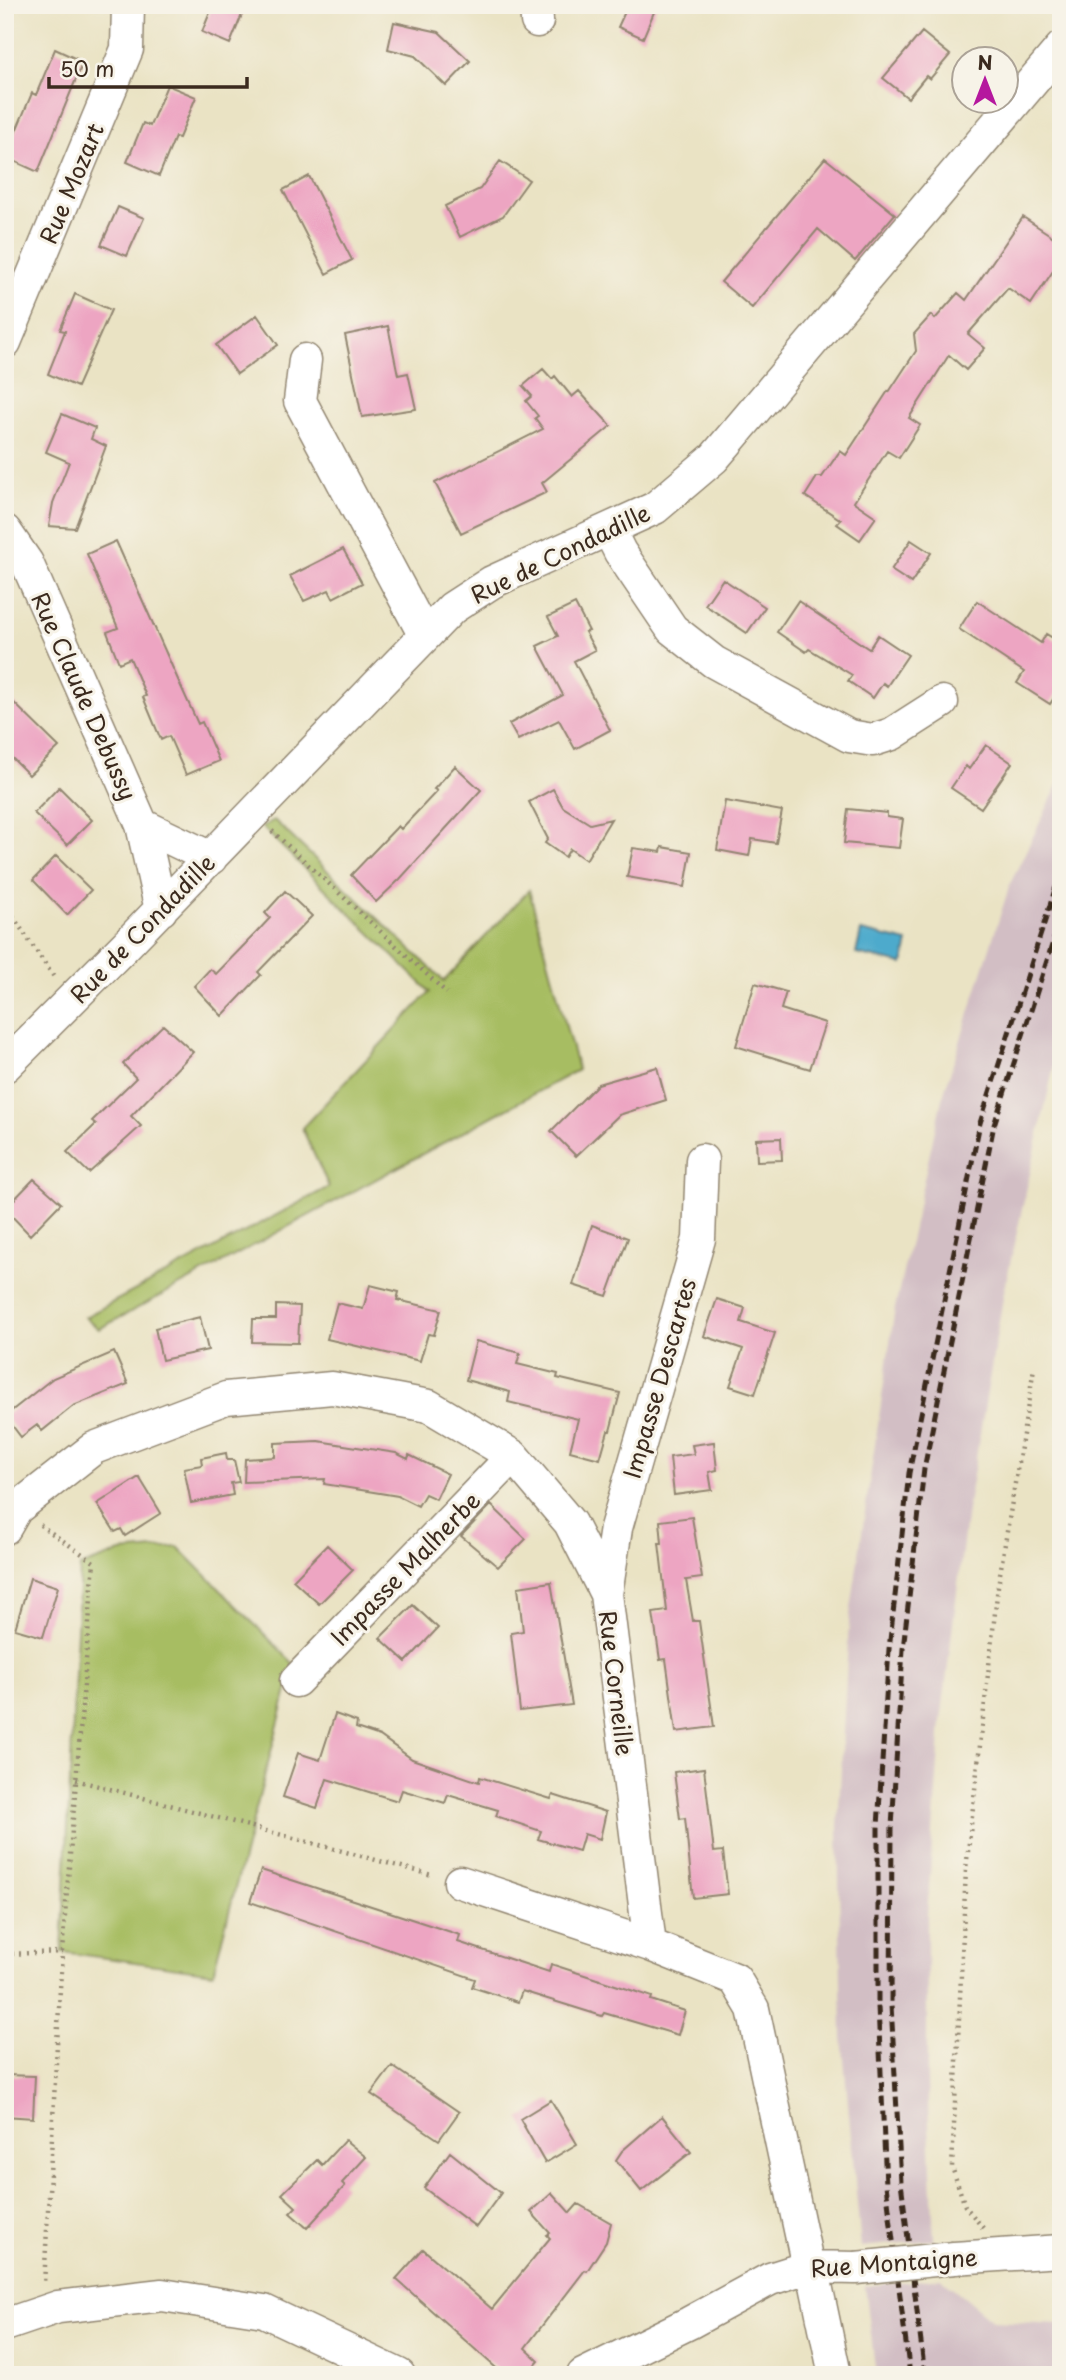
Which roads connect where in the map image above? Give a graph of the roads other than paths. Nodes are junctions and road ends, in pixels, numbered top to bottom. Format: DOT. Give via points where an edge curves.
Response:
graph roads {
  1 [pos="128,5"];
  2 [pos="1061,48"];
  3 [pos="9,325"];
  4 [pos="305,360"];
  5 [pos="609,530"];
  6 [pos="5,531"];
  7 [pos="425,636"];
  8 [pos="942,702"];
  9 [pos="142,825"];
  10 [pos="211,858"];
  11 [pos="161,910"];
  12 [pos="5,1066"];
  13 [pos="702,1160"];
  14 [pos="513,1456"];
  15 [pos="11,1519"];
  16 [pos="606,1594"];
  17 [pos="296,1681"];
  18 [pos="460,1882"];
  19 [pos="650,1945"];
  20 [pos="1061,2251"];
  21 [pos="808,2267"];
  22 [pos="5,2325"];
  23 [pos="399,2375"];
  24 [pos="583,2375"];
  25 [pos="835,2375"];
  1 -- 3 [label="street, Rue Mozart" via="127,49"];
  2 -- 5 [label="street, Rue de Condadille" via="714,458 655,508"];
  4 -- 7 [label="street" via="300,401"];
  5 -- 7 [label="street, Rue de Condadille" via="492,582 452,608"];
  5 -- 8 [label="street" via="672,629 714,662 849,736 873,740 892,734"];
  6 -- 9 [label="street, Rue Claude Debussy" via="27,563"];
  7 -- 10 [label="street, Rue de Condadille"];
  9 -- 10 [label="street, Rue Claude Debussy"];
  9 -- 11 [label="street, Rue Claude Debussy"];
  10 -- 11 [label="street, Rue de Condadille"];
  11 -- 12 [label="street, Rue de Condadille"];
  13 -- 16 [label="street, Impasse Descartes" via="699,1238 617,1528"];
  14 -- 15 [label="street, Rue Corneille" via="429,1406 332,1388 226,1398 94,1448"];
  14 -- 16 [label="street, Rue Corneille" via="570,1523"];
  14 -- 17 [label="street, Impasse Malherbe"];
  16 -- 19 [label="street, Rue Corneille"];
  18 -- 19 [label="street"];
  19 -- 21 [label="street" via="735,1979 753,2009"];
  20 -- 21 [label="street, Rue Montaigne, bridge"];
  21 -- 24 [label="street, Rue Montaigne" via="770,2279"];
  21 -- 25 [label="street"];
  22 -- 23 [label="street" via="58,2307 162,2295 264,2311"];
}
